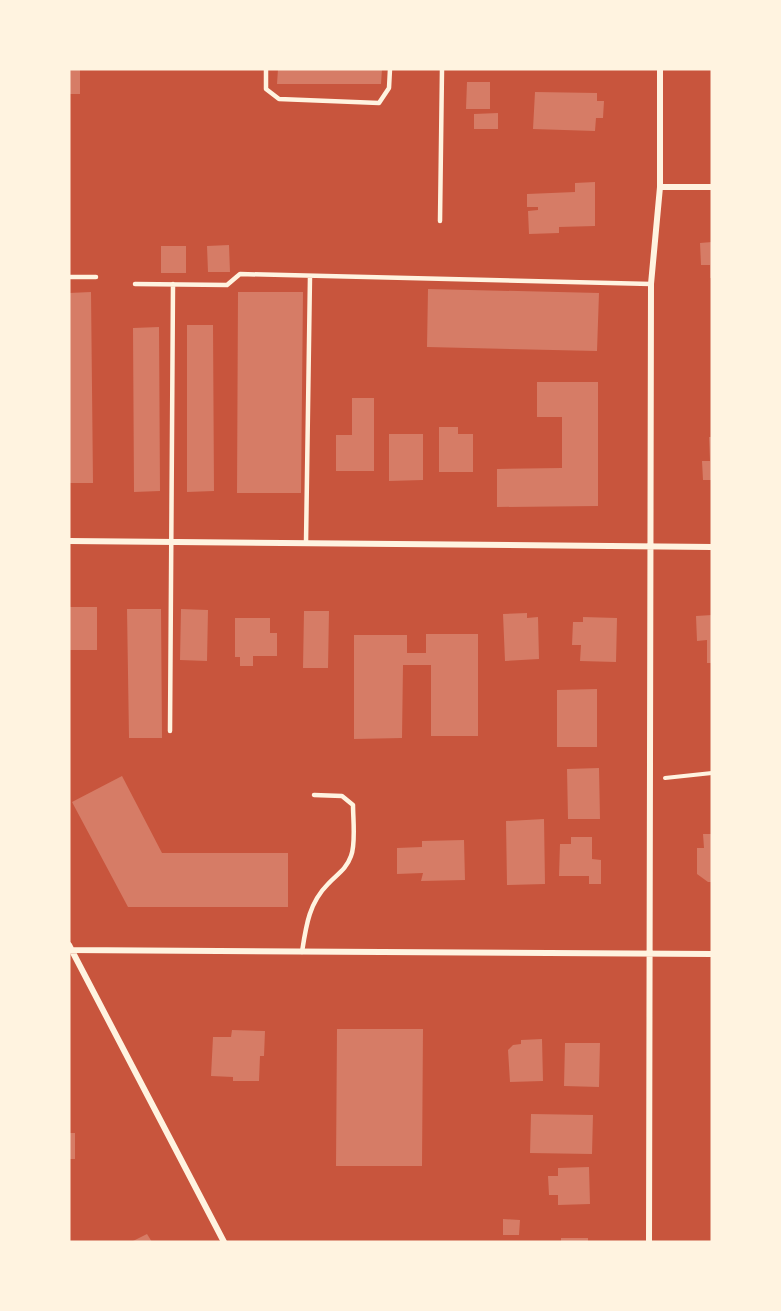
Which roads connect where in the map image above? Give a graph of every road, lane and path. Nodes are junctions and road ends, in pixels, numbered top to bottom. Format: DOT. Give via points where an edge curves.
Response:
graph roads {
  1 [pos="266,69"];
  2 [pos="390,69"];
  3 [pos="442,69"];
  4 [pos="660,69"];
  5 [pos="660,187"];
  6 [pos="712,187"];
  7 [pos="440,221"];
  8 [pos="310,276"];
  9 [pos="69,277"];
  10 [pos="96,277"];
  11 [pos="135,284"];
  12 [pos="173,284"];
  13 [pos="651,284"];
  14 [pos="69,541"];
  15 [pos="172,542"];
  16 [pos="306,543"];
  17 [pos="650,547"];
  18 [pos="712,547"];
  19 [pos="170,730"];
  20 [pos="712,773"];
  21 [pos="650,778"];
  22 [pos="314,795"];
  23 [pos="70,948"];
  24 [pos="302,952"];
  25 [pos="712,954"];
  26 [pos="650,955"];
  27 [pos="224,1242"];
  28 [pos="649,1242"];
  1 -- 2 [label="lane" via="266,89 279,99 379,103 390,88"];
  3 -- 7 [label="lane"];
  4 -- 5 [label="street"];
  5 -- 6 [label="street"];
  5 -- 13 [label="street"];
  8 -- 12 [label="lane" via="240,274 227,285"];
  8 -- 13 [label="lane"];
  8 -- 16 [label="lane"];
  9 -- 10 [label="lane"];
  11 -- 12 [label="lane"];
  12 -- 15 [label="lane"];
  13 -- 17 [label="street"];
  14 -- 15 [label="street"];
  15 -- 16 [label="street"];
  15 -- 19 [label="lane"];
  16 -- 17 [label="street"];
  17 -- 18 [label="street"];
  17 -- 21 [label="street"];
  20 -- 21 [label="path"];
  21 -- 26 [label="street"];
  22 -- 24 [label="lane" via="342,796 352,805 353,853 345,871 313,902"];
  23 -- 24 [label="street"];
  23 -- 27 [label="street"];
  24 -- 26 [label="street"];
  25 -- 26 [label="street"];
  26 -- 28 [label="street"];
}
